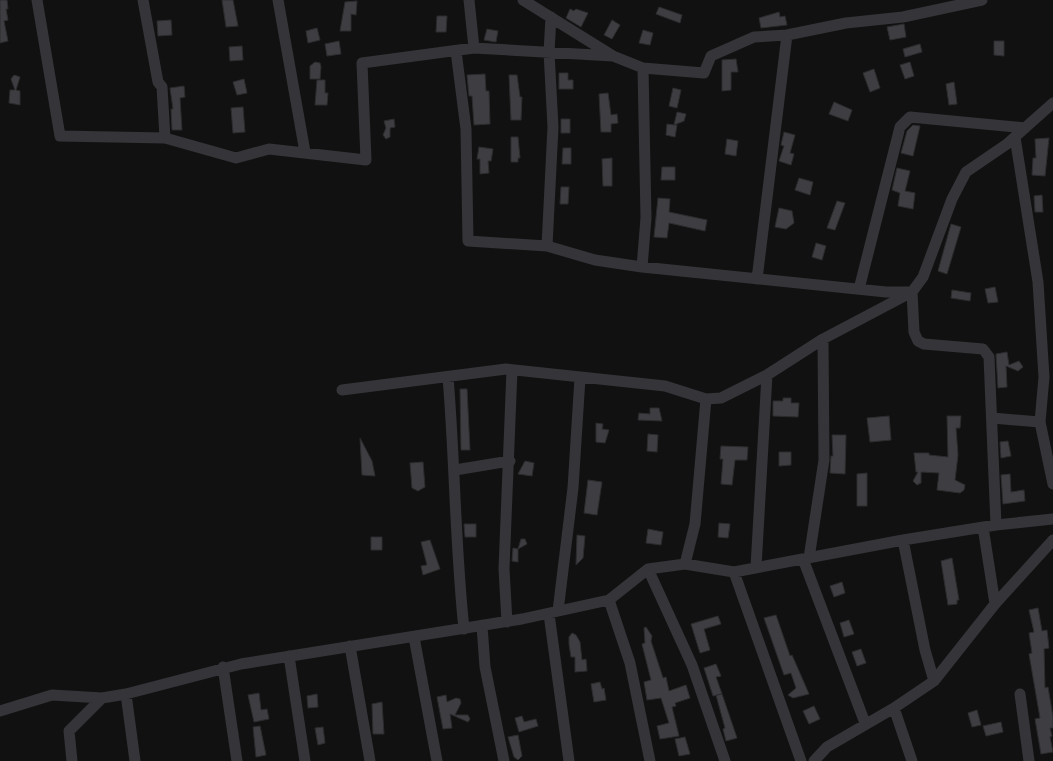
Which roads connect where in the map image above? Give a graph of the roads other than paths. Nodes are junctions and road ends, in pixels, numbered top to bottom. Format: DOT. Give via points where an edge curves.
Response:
graph roads {
  1 [pos="37,0"];
  2 [pos="143,0"];
  3 [pos="278,0"];
  4 [pos="469,0"];
  5 [pos="523,0"];
  6 [pos="982,0"];
  7 [pos="551,17"];
  8 [pos="787,35"];
  9 [pos="474,48"];
  10 [pos="456,51"];
  11 [pos="549,52"];
  12 [pos="614,56"];
  13 [pos="643,68"];
  14 [pos="1053,103"];
  15 [pos="1025,128"];
  16 [pos="1015,137"];
  17 [pos="165,138"];
  18 [pos="305,152"];
  19 [pos="547,246"];
  20 [pos="642,267"];
  21 [pos="756,279"];
  22 [pos="859,289"];
  23 [pos="912,292"];
  24 [pos="823,339"];
  25 [pos="512,370"];
  26 [pos="767,375"];
  27 [pos="448,376"];
  28 [pos="580,378"];
  29 [pos="342,390"];
  30 [pos="706,399"];
  31 [pos="992,418"];
  32 [pos="1040,422"];
  33 [pos="510,461"];
  34 [pos="454,470"];
  35 [pos="1053,484"];
  36 [pos="1053,519"];
  37 [pos="996,525"];
  38 [pos="984,527"];
  39 [pos="903,540"];
  40 [pos="1053,540"];
  41 [pos="806,558"];
  42 [pos="685,564"];
  43 [pos="756,567"];
  44 [pos="648,569"];
  45 [pos="734,572"];
  46 [pos="609,600"];
  47 [pos="995,604"];
  48 [pos="553,612"];
  49 [pos="507,622"];
  50 [pos="482,626"];
  51 [pos="464,629"];
  52 [pos="414,636"];
  53 [pos="350,646"];
  54 [pos="289,656"];
  55 [pos="223,667"];
  56 [pos="934,682"];
  57 [pos="126,694"];
  58 [pos="1020,694"];
  59 [pos="102,698"];
  60 [pos="894,708"];
  61 [pos="0,711"];
  62 [pos="865,723"];
  63 [pos="72,761"];
  64 [pos="135,761"];
  65 [pos="237,761"];
  66 [pos="305,761"];
  67 [pos="370,761"];
  68 [pos="437,761"];
  69 [pos="504,761"];
  70 [pos="569,761"];
  71 [pos="650,761"];
  72 [pos="725,761"];
  73 [pos="801,761"];
  74 [pos="814,761"];
  75 [pos="912,761"];
  76 [pos="1029,761"];
  1 -- 17 [label="street" via="60,136"];
  2 -- 17 [label="street" via="158,82 162,87"];
  3 -- 18 [label="street"];
  4 -- 9 [label="street"];
  5 -- 7 [label="street"];
  6 -- 8 [label="street"];
  7 -- 11 [label="street"];
  7 -- 12 [label="street"];
  8 -- 13 [label="street" via="754,37 711,56 704,73"];
  8 -- 21 [label="street"];
  9 -- 10 [label="street"];
  9 -- 11 [label="street"];
  10 -- 18 [label="street" via="362,63 366,160"];
  10 -- 19 [label="street" via="466,129 468,241"];
  11 -- 12 [label="street"];
  11 -- 19 [label="street" via="553,128"];
  12 -- 13 [label="street"];
  13 -- 20 [label="street" via="646,218"];
  14 -- 15 [label="street"];
  15 -- 16 [label="street"];
  15 -- 22 [label="street" via="910,117 900,127"];
  16 -- 23 [label="street" via="966,172 952,198 923,277"];
  16 -- 32 [label="street" via="1038,282 1044,377"];
  17 -- 18 [label="street" via="236,158 269,149"];
  19 -- 20 [label="street" via="595,260"];
  20 -- 21 [label="street"];
  21 -- 22 [label="street"];
  22 -- 23 [label="street"];
  23 -- 24 [label="street"];
  23 -- 31 [label="street" via="914,332 918,341 983,349 989,357"];
  24 -- 26 [label="street"];
  24 -- 41 [label="street" via="824,460"];
  25 -- 27 [label="street"];
  25 -- 28 [label="street"];
  25 -- 33 [label="street"];
  26 -- 30 [label="street" via="720,398"];
  26 -- 43 [label="street"];
  27 -- 29 [label="street"];
  27 -- 34 [label="street"];
  28 -- 30 [label="street" via="665,386"];
  28 -- 48 [label="street" via="573,488"];
  30 -- 42 [label="street" via="695,524"];
  31 -- 32 [label="street"];
  31 -- 37 [label="street"];
  32 -- 35 [label="street"];
  33 -- 34 [label="street"];
  33 -- 49 [label="street" via="504,569"];
  34 -- 51 [label="street"];
  36 -- 37 [label="street"];
  37 -- 38 [label="street"];
  38 -- 39 [label="street"];
  38 -- 47 [label="street"];
  39 -- 41 [label="street"];
  39 -- 56 [label="street"];
  40 -- 47 [label="street"];
  41 -- 43 [label="street"];
  41 -- 62 [label="street"];
  42 -- 44 [label="street"];
  42 -- 45 [label="street"];
  43 -- 45 [label="street"];
  44 -- 46 [label="street"];
  44 -- 72 [label="street" via="692,665"];
  45 -- 73 [label="street"];
  46 -- 48 [label="street"];
  46 -- 71 [label="street" via="630,663"];
  47 -- 56 [label="street"];
  48 -- 49 [label="street"];
  48 -- 70 [label="street"];
  49 -- 50 [label="street"];
  50 -- 51 [label="street"];
  50 -- 69 [label="street" via="485,667"];
  51 -- 52 [label="street"];
  52 -- 53 [label="street"];
  52 -- 68 [label="street"];
  53 -- 54 [label="street"];
  53 -- 67 [label="street"];
  54 -- 55 [label="street"];
  54 -- 66 [label="street"];
  55 -- 57 [label="street"];
  55 -- 65 [label="street"];
  56 -- 60 [label="street"];
  57 -- 59 [label="street"];
  57 -- 64 [label="street"];
  58 -- 76 [label="street"];
  59 -- 61 [label="street" via="52,695"];
  59 -- 63 [label="street" via="69,731"];
  60 -- 62 [label="street"];
  60 -- 75 [label="street"];
  62 -- 74 [label="street" via="827,747"];
}
